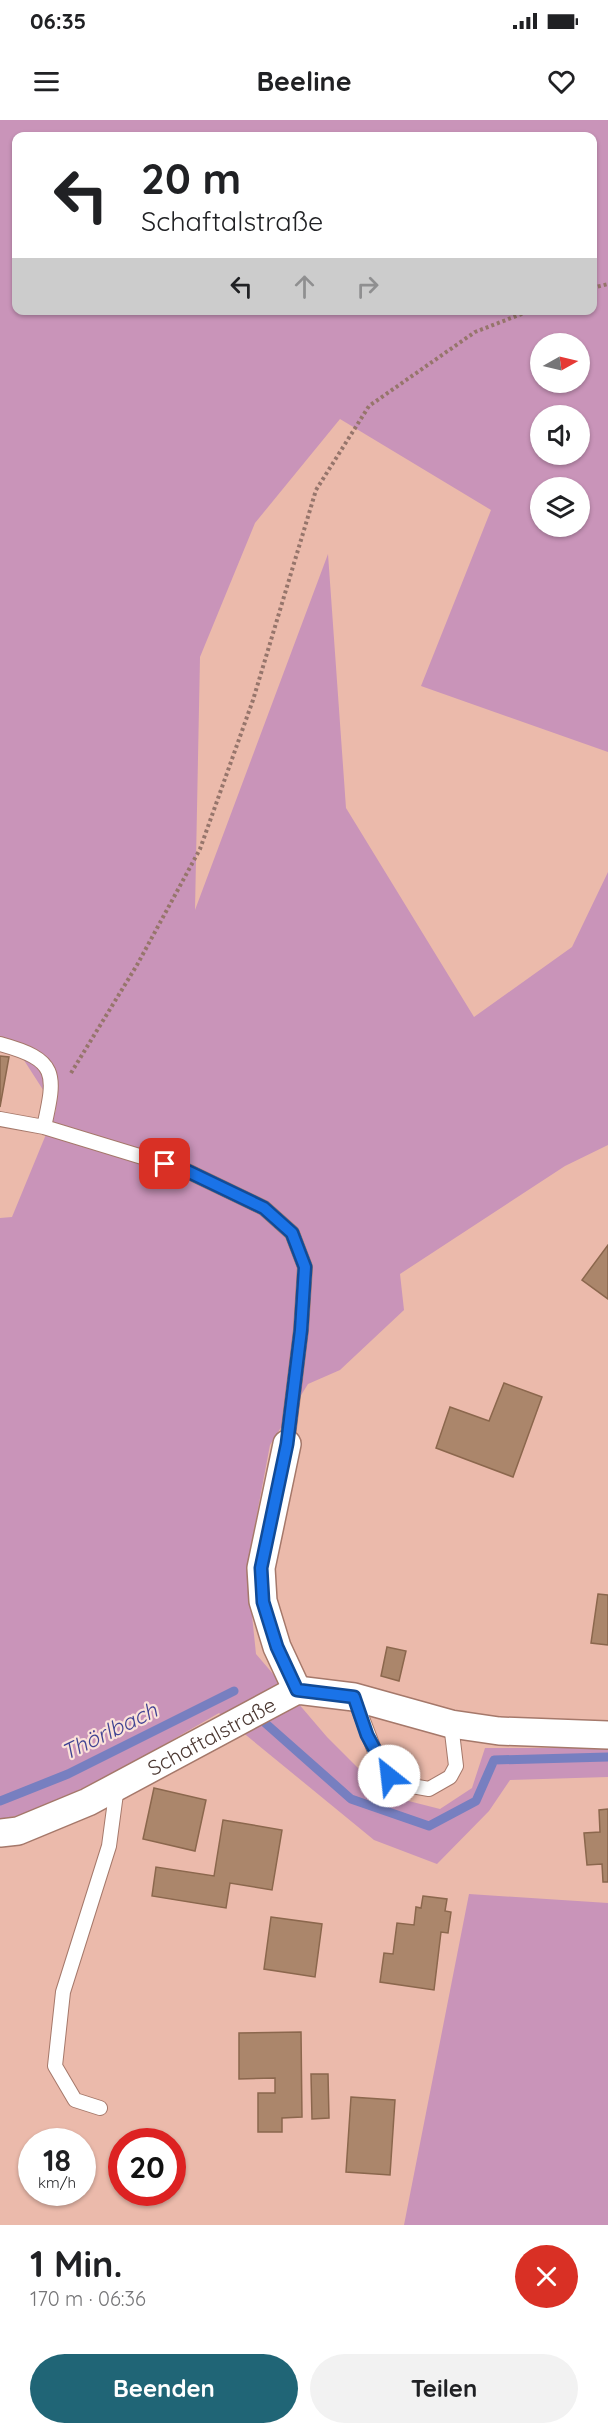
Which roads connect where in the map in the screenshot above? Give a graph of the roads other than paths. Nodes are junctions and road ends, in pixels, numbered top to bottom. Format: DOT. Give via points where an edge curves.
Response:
graph roads {
  1 [pos="0,1044"];
  2 [pos="0,1119"];
  3 [pos="44,1128"];
  4 [pos="287,1444"];
  5 [pos="297,1690"];
  6 [pos="354,1697"];
  7 [pos="451,1724"];
  8 [pos="608,1735"];
  9 [pos="117,1786"];
  10 [pos="0,1833"];
  11 [pos="100,2108"];
  1 -- 3 [label="lane" via="30,1053 45,1066 52,1092"];
  2 -- 3 [label="lane"];
  3 -- 4 [label="lane" via="185,1170 264,1208 292,1233 305,1267"];
  4 -- 5 [label="street" via="261,1568 263,1602 277,1647"];
  5 -- 6 [label="street, Schaftalstraße"];
  5 -- 9 [label="street, Schaftalstraße"];
  6 -- 7 [label="street, Schaftalstraße"];
  6 -- 7 [label="lane" via="377,1757 389,1776 401,1784 429,1789 450,1777 456,1766"];
  7 -- 8 [label="street, Schaftalstraße" via="499,1731"];
  9 -- 10 [label="street, Schaftalstraße" via="18,1831"];
  9 -- 11 [label="lane" via="109,1846 63,1992 56,2066 75,2100"];
}
